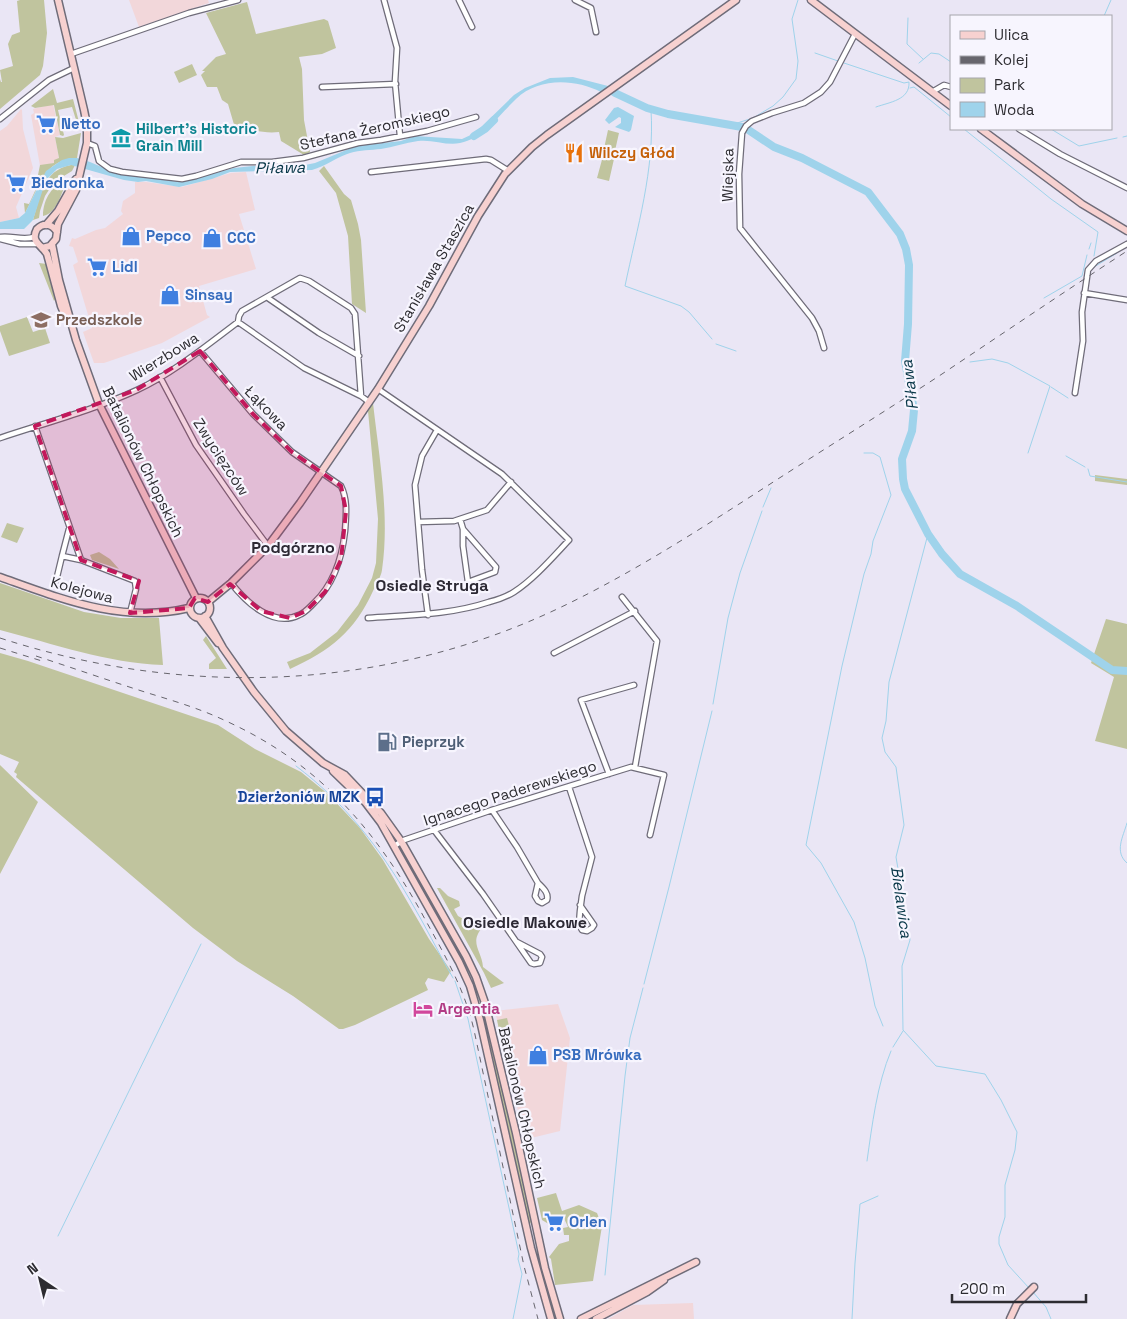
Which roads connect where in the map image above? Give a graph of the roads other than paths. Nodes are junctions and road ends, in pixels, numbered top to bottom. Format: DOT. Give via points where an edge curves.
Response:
graph roads {
  1 [pos="58,0"];
  2 [pos="238,0"];
  3 [pos="384,0"];
  4 [pos="459,0"];
  5 [pos="575,0"];
  6 [pos="736,0"];
  7 [pos="812,0"];
  8 [pos="223,2"];
  9 [pos="472,27"];
  10 [pos="596,32"];
  11 [pos="855,34"];
  12 [pos="71,54"];
  13 [pos="74,68"];
  14 [pos="396,84"];
  15 [pos="322,87"];
  16 [pos="950,87"];
  17 [pos="932,92"];
  18 [pos="950,105"];
  19 [pos="476,118"];
  20 [pos="0,119"];
  21 [pos="982,130"];
  22 [pos="1021,130"];
  23 [pos="400,136"];
  24 [pos="87,143"];
  25 [pos="508,170"];
  26 [pos="371,172"];
  27 [pos="78,176"];
  28 [pos="1127,188"];
  29 [pos="46,225"];
  30 [pos="1127,231"];
  31 [pos="57,232"];
  32 [pos="0,238"];
  33 [pos="38,243"];
  34 [pos="52,244"];
  35 [pos="1127,244"];
  36 [pos="1084,294"];
  37 [pos="268,298"];
  38 [pos="1127,300"];
  39 [pos="238,322"];
  40 [pos="74,334"];
  41 [pos="824,348"];
  42 [pos="200,351"];
  43 [pos="359,356"];
  44 [pos="160,377"];
  45 [pos="378,389"];
  46 [pos="1075,393"];
  47 [pos="361,396"];
  48 [pos="369,402"];
  49 [pos="98,404"];
  50 [pos="35,426"];
  51 [pos="438,430"];
  52 [pos="0,438"];
  53 [pos="322,474"];
  54 [pos="511,482"];
  55 [pos="460,520"];
  56 [pos="418,522"];
  57 [pos="69,529"];
  58 [pos="463,529"];
  59 [pos="268,546"];
  60 [pos="62,556"];
  61 [pos="81,560"];
  62 [pos="0,577"];
  63 [pos="56,580"];
  64 [pos="231,583"];
  65 [pos="622,597"];
  66 [pos="196,598"];
  67 [pos="208,602"];
  68 [pos="189,608"];
  69 [pos="130,612"];
  70 [pos="635,612"];
  71 [pos="428,615"];
  72 [pos="202,617"];
  73 [pos="368,618"];
  74 [pos="554,653"];
  75 [pos="634,685"];
  76 [pos="635,767"];
  77 [pos="333,770"];
  78 [pos="609,774"];
  79 [pos="569,787"];
  80 [pos="492,810"];
  81 [pos="434,830"];
  82 [pos="650,835"];
  83 [pos="401,841"];
  84 [pos="394,846"];
  85 [pos="538,884"];
  86 [pos="580,905"];
  87 [pos="517,942"];
  88 [pos="696,1262"];
  89 [pos="669,1276"];
  90 [pos="1034,1287"];
  91 [pos="551,1319"];
  92 [pos="560,1319"];
  93 [pos="581,1319"];
  94 [pos="596,1319"];
  95 [pos="1010,1319"];
  1 -- 12 [label="main road"];
  2 -- 8 [label="street"];
  3 -- 14 [label="street" via="397,48"];
  4 -- 9 [label="street"];
  5 -- 10 [label="street" via="591,8"];
  6 -- 25 [label="main road, Stanisława Staszica" via="547,135"];
  7 -- 11 [label="main road"];
  8 -- 12 [label="street"];
  11 -- 17 [label="main road"];
  11 -- 41 [label="street, Wiejska" via="830,82 821,92 804,104 752,121 743,129 741,142 740,228 812,318"];
  12 -- 13 [label="main road"];
  13 -- 20 [label="street" via="49,80"];
  13 -- 24 [label="main road"];
  14 -- 15 [label="street"];
  14 -- 23 [label="street"];
  16 -- 17 [label="street" via="944,85"];
  17 -- 18 [label="main road"];
  19 -- 23 [label="street, Stefana Żeromskiego"];
  21 -- 30 [label="main road" via="1082,204"];
  22 -- 28 [label="street"];
  23 -- 24 [label="street, Stefana Żeromskiego" via="303,158 241,162 182,179 110,169 99,161 95,146"];
  24 -- 27 [label="main road"];
  25 -- 26 [label="street" via="486,159"];
  25 -- 45 [label="main road, Stanisława Staszica"];
  27 -- 29 [label="main road" via="58,212"];
  27 -- 31 [label="main road" via="76,190"];
  29 -- 31 [label="main road"];
  29 -- 33 [label="main road" via="38,228"];
  31 -- 34 [label="main road"];
  32 -- 33 [label="street" via="20,244"];
  33 -- 34 [label="main road" via="47,247"];
  33 -- 40 [label="main road, Batalionów Chłopskich" via="47,254 61,306"];
  34 -- 40 [label="main road, Batalionów Chłopskich" via="58,280"];
  35 -- 36 [label="street" via="1089,267"];
  36 -- 38 [label="street"];
  36 -- 46 [label="street" via="1083,341"];
  37 -- 39 [label="street, Wierzbowa" via="242,311"];
  37 -- 43 [label="street" via="318,333"];
  37 -- 43 [label="street, Wierzbowa" via="300,278 313,283 355,314"];
  39 -- 42 [label="street, Wierzbowa"];
  39 -- 47 [label="street" via="304,368"];
  40 -- 49 [label="main road, Batalionów Chłopskich"];
  42 -- 44 [label="street, Wierzbowa"];
  42 -- 53 [label="street, Łąkowa" via="253,414 292,452"];
  43 -- 47 [label="street"];
  44 -- 49 [label="street, Wierzbowa"];
  44 -- 59 [label="street, Zwycięzców" via="196,445"];
  45 -- 48 [label="main road, Stanisława Staszica"];
  45 -- 51 [label="street"];
  47 -- 48 [label="street"];
  48 -- 53 [label="main road, Stanisława Staszica"];
  49 -- 50 [label="street, Wierzbowa"];
  49 -- 66 [label="main road, Batalionów Chłopskich"];
  50 -- 52 [label="street, Wierzbowa"];
  50 -- 57 [label="street"];
  51 -- 54 [label="street"];
  51 -- 56 [label="street" via="422,456 417,472"];
  53 -- 59 [label="main road, Stanisława Staszica"];
  53 -- 64 [label="street, Łąkowa" via="341,486 346,511 340,560 324,592 298,616 282,618 252,605"];
  54 -- 55 [label="street" via="487,510"];
  54 -- 71 [label="street" via="569,540 505,597 471,608"];
  55 -- 56 [label="street"];
  55 -- 58 [label="street"];
  56 -- 71 [label="street"];
  57 -- 60 [label="street"];
  57 -- 61 [label="street"];
  58 -- 58 [label="street" via="468,582 495,572 496,567"];
  59 -- 64 [label="main road, Stanisława Staszica"];
  60 -- 61 [label="street"];
  60 -- 63 [label="street"];
  61 -- 69 [label="street" via="135,581"];
  62 -- 69 [label="main road, Kolejowa" via="76,604 112,612"];
  64 -- 67 [label="main road, Stanisława Staszica"];
  65 -- 70 [label="street"];
  66 -- 67 [label="main road" via="204,598"];
  66 -- 68 [label="main road"];
  67 -- 72 [label="main road" via="210,608"];
  68 -- 69 [label="main road, Kolejowa"];
  68 -- 72 [label="main road" via="192,615"];
  70 -- 74 [label="street"];
  70 -- 76 [label="street" via="657,641"];
  71 -- 73 [label="street"];
  72 -- 77 [label="main road, Batalionów Chłopskich" via="213,638 286,731"];
  75 -- 78 [label="street" via="581,700"];
  76 -- 78 [label="street, Ignacego Paderewskiego"];
  76 -- 82 [label="street" via="664,775"];
  77 -- 83 [label="main road, Batalionów Chłopskich" via="345,775 371,801"];
  77 -- 84 [label="main road, Batalionów Chłopskich" via="369,808"];
  78 -- 79 [label="street, Ignacego Paderewskiego"];
  79 -- 80 [label="street, Ignacego Paderewskiego"];
  79 -- 86 [label="street" via="592,857"];
  80 -- 81 [label="street, Ignacego Paderewskiego"];
  80 -- 85 [label="street" via="518,847"];
  81 -- 83 [label="street, Ignacego Paderewskiego"];
  81 -- 87 [label="street"];
  83 -- 84 [label="street, Ignacego Paderewskiego"];
  83 -- 92 [label="main road, Batalionów Chłopskich" via="466,956 486,1003 547,1278"];
  84 -- 91 [label="main road, Batalionów Chłopskich" via="470,986 531,1248"];
  86 -- 86 [label="street" via="579,924 582,930 587,931 594,925"];
  87 -- 87 [label="street" via="531,962 540,963 540,954"];
  88 -- 89 [label="main road"];
  89 -- 93 [label="main road"];
  89 -- 94 [label="main road" via="647,1292"];
  90 -- 95 [label="main road" via="1015,1306"];
}
